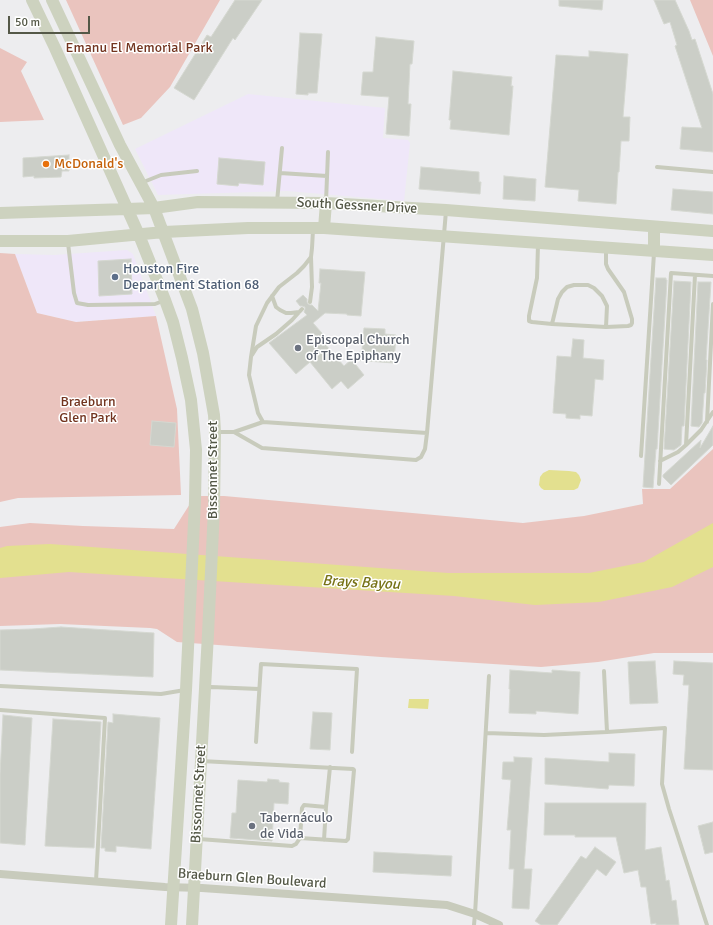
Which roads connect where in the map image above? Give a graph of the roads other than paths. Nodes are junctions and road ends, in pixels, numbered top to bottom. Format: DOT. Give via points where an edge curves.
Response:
graph roads {
  1 [pos="32,0"];
  2 [pos="52,0"];
  3 [pos="71,41"];
  4 [pos="55,48"];
  5 [pos="282,148"];
  6 [pos="328,152"];
  7 [pos="657,167"];
  8 [pos="197,171"];
  9 [pos="713,172"];
  10 [pos="280,173"];
  11 [pos="327,176"];
  12 [pos="141,183"];
  13 [pos="277,202"];
  14 [pos="326,203"];
  15 [pos="154,208"];
  16 [pos="127,209"];
  17 [pos="446,210"];
  18 [pos="0,213"];
  19 [pos="654,227"];
  20 [pos="319,228"];
  21 [pos="164,232"];
  22 [pos="713,232"];
  23 [pos="139,235"];
  24 [pos="443,236"];
  25 [pos="0,241"];
  26 [pos="68,241"];
  27 [pos="538,242"];
  28 [pos="606,247"];
  29 [pos="654,250"];
  30 [pos="713,254"];
  31 [pos="311,257"];
  32 [pos="695,275"];
  33 [pos="713,276"];
  34 [pos="272,296"];
  35 [pos="165,300"];
  36 [pos="310,302"];
  37 [pos="713,304"];
  38 [pos="552,324"];
  39 [pos="606,327"];
  40 [pos="251,357"];
  41 [pos="211,395"];
  42 [pos="190,400"];
  43 [pos="713,412"];
  44 [pos="263,422"];
  45 [pos="707,422"];
  46 [pos="215,432"];
  47 [pos="234,432"];
  48 [pos="426,433"];
  49 [pos="686,445"];
  50 [pos="641,456"];
  51 [pos="660,461"];
  52 [pos="658,484"];
  53 [pos="604,671"];
  54 [pos="489,676"];
  55 [pos="0,686"];
  56 [pos="259,689"];
  57 [pos="186,690"];
  58 [pos="205,690"];
  59 [pos="0,710"];
  60 [pos="607,732"];
  61 [pos="486,733"];
  62 [pos="256,742"];
  63 [pos="352,752"];
  64 [pos="201,761"];
  65 [pos="330,767"];
  66 [pos="326,807"];
  67 [pos="300,838"];
  68 [pos="197,839"];
  69 [pos="324,840"];
  70 [pos="0,874"];
  71 [pos="96,882"];
  72 [pos="172,887"];
  73 [pos="194,887"];
  74 [pos="475,914"];
  75 [pos="171,925"];
  76 [pos="192,925"];
  77 [pos="474,925"];
  78 [pos="499,925"];
  79 [pos="707,925"];
  1 -- 4 [label="main road, Bissonnet Street"];
  2 -- 3 [label="main road, Bissonnet Street"];
  3 -- 4 [label="main road"];
  3 -- 12 [label="main road, Bissonnet Street" via="120,145"];
  4 -- 16 [label="main road, Bissonnet Street"];
  5 -- 10 [label="lane"];
  6 -- 11 [label="lane"];
  7 -- 9 [label="lane"];
  8 -- 12 [label="lane" via="161,175"];
  10 -- 11 [label="lane"];
  10 -- 13 [label="lane"];
  11 -- 14 [label="lane"];
  12 -- 15 [label="main road, Bissonnet Street"];
  13 -- 14 [label="main road, South Gessner Drive"];
  13 -- 15 [label="main road, South Gessner Drive" via="198,202"];
  14 -- 17 [label="main road, South Gessner Drive"];
  14 -- 20 [label="main road"];
  15 -- 16 [label="main road, South Gessner Drive"];
  15 -- 21 [label="main road, Bissonnet Street"];
  16 -- 18 [label="main road, South Gessner Drive"];
  16 -- 23 [label="main road, Bissonnet Street"];
  17 -- 19 [label="main road, South Gessner Drive"];
  17 -- 24 [label="lane"];
  19 -- 22 [label="main road, South Gessner Drive"];
  19 -- 29 [label="main road"];
  20 -- 21 [label="main road, South Gessner Drive"];
  20 -- 24 [label="main road, South Gessner Drive"];
  20 -- 31 [label="lane"];
  21 -- 23 [label="main road, South Gessner Drive"];
  21 -- 41 [label="main road, Bissonnet Street" via="192,308"];
  23 -- 26 [label="main road, South Gessner Drive"];
  23 -- 35 [label="main road, Bissonnet Street"];
  24 -- 27 [label="main road, South Gessner Drive"];
  24 -- 48 [label="lane"];
  25 -- 26 [label="main road, South Gessner Drive"];
  26 -- 35 [label="lane" via="77,303 88,306 155,304"];
  27 -- 28 [label="main road, South Gessner Drive"];
  27 -- 38 [label="lane" via="536,278 529,319 532,322"];
  28 -- 29 [label="main road, South Gessner Drive"];
  28 -- 39 [label="lane" via="606,264 624,292 632,323 628,326"];
  29 -- 30 [label="main road, South Gessner Drive"];
  29 -- 50 [label="lane"];
  31 -- 34 [label="lane"];
  31 -- 36 [label="lane"];
  32 -- 33 [label="lane"];
  32 -- 49 [label="lane"];
  32 -- 51 [label="lane" via="671,273"];
  34 -- 40 [label="lane" via="256,326"];
  34 -- 40 [label="lane" via="280,310 286,313 301,311 257,347"];
  35 -- 42 [label="main road, Bissonnet Street" via="182,358"];
  37 -- 45 [label="lane"];
  38 -- 39 [label="lane"];
  38 -- 39 [label="lane" via="562,292 574,285 588,285 602,296 607,306"];
  40 -- 44 [label="lane" via="249,375 258,413"];
  41 -- 42 [label="main road"];
  41 -- 46 [label="main road, Bissonnet Street"];
  42 -- 57 [label="main road, Bissonnet Street" via="196,450"];
  43 -- 45 [label="lane"];
  44 -- 47 [label="lane"];
  44 -- 48 [label="lane"];
  45 -- 49 [label="lane"];
  46 -- 47 [label="lane"];
  46 -- 58 [label="main road, Bissonnet Street" via="214,510"];
  47 -- 48 [label="lane" via="262,448 416,460 425,450"];
  49 -- 51 [label="lane"];
  51 -- 52 [label="lane"];
  53 -- 60 [label="lane"];
  54 -- 61 [label="lane"];
  55 -- 57 [label="lane" via="161,694"];
  56 -- 58 [label="lane" via="211,687"];
  56 -- 62 [label="lane"];
  56 -- 63 [label="lane" via="261,664 357,668"];
  57 -- 58 [label="main road"];
  57 -- 72 [label="main road, Bissonnet Street"];
  58 -- 64 [label="main road, Bissonnet Street"];
  59 -- 71 [label="lane" via="105,718"];
  60 -- 61 [label="lane" via="544,735"];
  60 -- 79 [label="lane" via="665,728 662,784"];
  61 -- 74 [label="lane"];
  64 -- 65 [label="lane"];
  64 -- 68 [label="main road, Bissonnet Street"];
  65 -- 66 [label="lane"];
  65 -- 69 [label="lane" via="354,770 348,839"];
  66 -- 67 [label="lane" via="304,805"];
  66 -- 69 [label="lane"];
  67 -- 68 [label="lane" via="292,846"];
  67 -- 69 [label="lane"];
  68 -- 73 [label="main road, Bissonnet Street"];
  70 -- 71 [label="street, Braeburn Glen Boulevard"];
  71 -- 72 [label="street, Braeburn Glen Boulevard"];
  72 -- 73 [label="street, Braeburn Glen Boulevard"];
  72 -- 75 [label="main road, Bissonnet Street"];
  73 -- 74 [label="street, Braeburn Glen Boulevard" via="447,905"];
  73 -- 76 [label="main road, Bissonnet Street"];
  74 -- 77 [label="lane"];
  74 -- 78 [label="street, Braeburn Glen Boulevard"];
}
